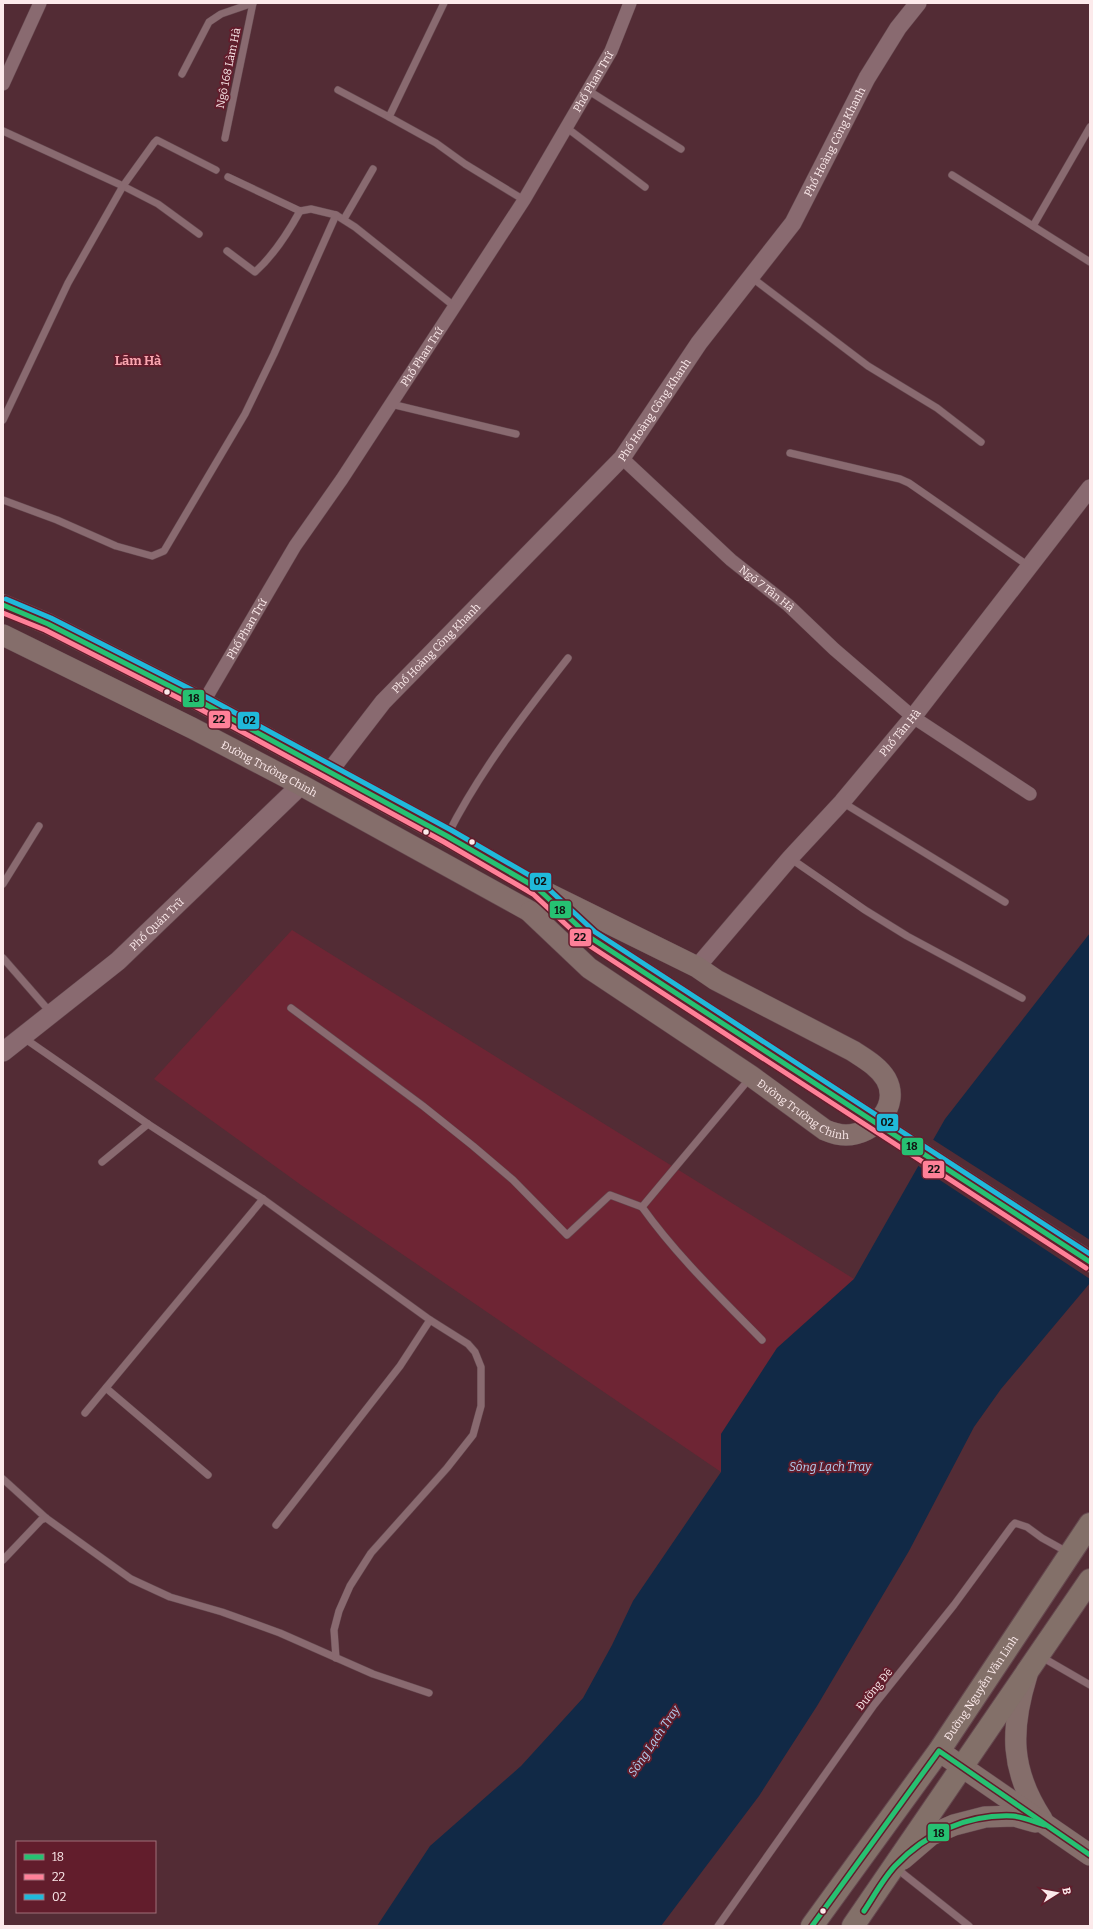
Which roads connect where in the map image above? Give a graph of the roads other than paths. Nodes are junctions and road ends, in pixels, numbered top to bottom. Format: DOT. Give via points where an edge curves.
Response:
graph roads {
  1 [pos="40,3"];
  2 [pos="253,3"];
  3 [pos="444,3"];
  4 [pos="630,3"];
  5 [pos="918,3"];
  6 [pos="182,74"];
  7 [pos="3,84"];
  8 [pos="338,90"];
  9 [pos="588,91"];
  10 [pos="389,117"];
  11 [pos="567,128"];
  12 [pos="1090,128"];
  13 [pos="3,131"];
  14 [pos="225,138"];
  15 [pos="681,149"];
  16 [pos="373,169"];
  17 [pos="216,170"];
  18 [pos="952,175"];
  19 [pos="228,176"];
  20 [pos="123,186"];
  21 [pos="645,187"];
  22 [pos="524,200"];
  23 [pos="300,211"];
  24 [pos="336,215"];
  25 [pos="344,219"];
  26 [pos="1032,226"];
  27 [pos="200,234"];
  28 [pos="227,251"];
  29 [pos="1090,262"];
  30 [pos="751,277"];
  31 [pos="454,306"];
  32 [pos="392,404"];
  33 [pos="3,420"];
  34 [pos="516,434"];
  35 [pos="982,442"];
  36 [pos="790,453"];
  37 [pos="622,458"];
  38 [pos="1090,488"];
  39 [pos="3,500"];
  40 [pos="1030,567"];
  41 [pos="3,605"];
  42 [pos="3,636"];
  43 [pos="568,658"];
  44 [pos="203,703"];
  45 [pos="913,717"];
  46 [pos="329,772"];
  47 [pos="301,785"];
  48 [pos="1030,794"];
  49 [pos="842,802"];
  50 [pos="39,826"];
  51 [pos="446,836"];
  52 [pos="790,858"];
  53 [pos="3,884"];
  54 [pos="537,888"];
  55 [pos="1005,902"];
  56 [pos="530,912"];
  57 [pos="591,938"];
  58 [pos="3,958"];
  59 [pos="697,967"];
  60 [pos="1022,998"];
  61 [pos="291,1008"];
  62 [pos="52,1014"];
  63 [pos="22,1037"];
  64 [pos="3,1052"];
  65 [pos="751,1076"];
  66 [pos="148,1124"];
  67 [pos="102,1162"];
  68 [pos="263,1199"];
  69 [pos="642,1208"];
  70 [pos="1090,1262"];
  71 [pos="430,1320"];
  72 [pos="762,1340"];
  73 [pos="106,1388"];
  74 [pos="85,1413"];
  75 [pos="208,1475"];
  76 [pos="3,1480"];
  77 [pos="46,1518"];
  78 [pos="1090,1524"];
  79 [pos="276,1525"];
  80 [pos="1071,1554"];
  81 [pos="3,1560"];
  82 [pos="1090,1580"];
  83 [pos="336,1658"];
  84 [pos="1034,1660"];
  85 [pos="1090,1685"];
  86 [pos="429,1693"];
  87 [pos="939,1751"];
  88 [pos="961,1766"];
  89 [pos="1047,1826"];
  90 [pos="1090,1855"];
  91 [pos="895,1866"];
  92 [pos="718,1926"];
  93 [pos="812,1926"];
  94 [pos="853,1926"];
  95 [pos="969,1926"];
  1 -- 7 [label="street"];
  2 -- 6 [label="lane" via="221,14 209,22"];
  2 -- 14 [label="lane, Ngô 168 Làm Hà"];
  3 -- 10 [label="lane"];
  4 -- 9 [label="street, Phố Phan Trứ" via="611,51"];
  5 -- 30 [label="street, Phố Hoàng Công Khanh" via="898,28 867,78 793,223"];
  8 -- 10 [label="lane"];
  9 -- 11 [label="street, Phố Phan Trứ"];
  9 -- 15 [label="lane"];
  10 -- 22 [label="lane" via="436,143"];
  11 -- 21 [label="lane"];
  11 -- 22 [label="street, Phố Phan Trứ"];
  12 -- 26 [label="lane"];
  13 -- 20 [label="lane"];
  16 -- 25 [label="lane"];
  17 -- 20 [label="lane" via="157,140"];
  18 -- 26 [label="lane"];
  19 -- 23 [label="lane"];
  20 -- 27 [label="lane" via="158,204"];
  20 -- 33 [label="lane" via="68,283"];
  22 -- 31 [label="street, Phố Phan Trứ"];
  23 -- 24 [label="lane" via="311,209"];
  23 -- 28 [label="lane" via="265,263 255,272"];
  24 -- 25 [label="lane"];
  24 -- 39 [label="lane" via="245,414 164,551 152,556 116,546"];
  25 -- 31 [label="lane"];
  26 -- 29 [label="lane"];
  30 -- 35 [label="lane" via="868,366 937,408"];
  30 -- 37 [label="street, Phố Hoàng Công Khanh" via="699,343"];
  31 -- 32 [label="street, Phố Phan Trứ"];
  32 -- 34 [label="lane"];
  32 -- 44 [label="street, Phố Phan Trứ" via="295,546"];
  36 -- 40 [label="lane" via="909,483"];
  37 -- 45 [label="street, Ngõ 7 Tân Hà" via="730,560 788,605 834,650"];
  37 -- 46 [label="street, Phố Hoàng Công Khanh" via="382,702"];
  38 -- 40 [label="street, Phố Tân Hà"];
  40 -- 45 [label="street, Phố Tân Hà"];
  41 -- 44 [label="main road, Đường Trường Chinh" via="48,624"];
  42 -- 47 [label="main road, Đường Trường Chinh" via="192,728"];
  43 -- 51 [label="lane" via="486,769"];
  44 -- 46 [label="main road, Đường Trường Chinh"];
  45 -- 48 [label="street, Ngõ 7 Tân Hà"];
  45 -- 49 [label="street, Phố Tân Hà"];
  46 -- 51 [label="main road, Đường Trường Chinh"];
  47 -- 56 [label="main road, Đường Trường Chinh"];
  47 -- 62 [label="main road, Phố Quán Trữ" via="118,961"];
  49 -- 52 [label="street, Phố Tân Hà"];
  49 -- 55 [label="lane"];
  50 -- 53 [label="lane"];
  51 -- 54 [label="main road, Đường Trường Chinh"];
  52 -- 59 [label="street, Phố Tân Hà"];
  52 -- 60 [label="lane" via="877,918"];
  54 -- 57 [label="main road, Đường Trường Chinh"];
  54 -- 59 [label="main road, Đường Trường Chinh"];
  56 -- 57 [label="main road, Đường Trường Chinh"];
  56 -- 65 [label="main road, Đường Trường Chinh" via="589,968"];
  57 -- 70 [label="main road, bridge"];
  58 -- 62 [label="lane"];
  59 -- 65 [label="main road, Đường Trường Chinh" via="716,980 853,1051 874,1065 889,1087 889,1104 880,1121 873,1125 847,1135 835,1134 825,1130"];
  61 -- 69 [label="lane" via="473,1146 513,1180 567,1235 610,1195"];
  62 -- 63 [label="main road, Phố Quán Trữ"];
  63 -- 64 [label="main road, Phố Quán Trữ"];
  63 -- 66 [label="lane"];
  65 -- 69 [label="lane"];
  66 -- 67 [label="lane"];
  66 -- 68 [label="lane"];
  68 -- 71 [label="lane"];
  68 -- 73 [label="lane"];
  69 -- 72 [label="lane" via="689,1266"];
  71 -- 79 [label="lane" via="400,1366"];
  71 -- 83 [label="lane" via="468,1344 475,1352 481,1367 481,1406 473,1435 371,1553 350,1586 334,1630"];
  73 -- 74 [label="lane"];
  73 -- 75 [label="lane"];
  76 -- 77 [label="lane"];
  77 -- 81 [label="lane" via="41,1520"];
  77 -- 83 [label="lane" via="131,1579 149,1588 265,1628"];
  78 -- 80 [label="highway, Đường Nguyễn Văn Linh"];
  80 -- 87 [label="highway, Đường Nguyễn Văn Linh"];
  80 -- 92 [label="lane, Đường Đê" via="1020,1523 1012,1526 949,1611 874,1705"];
  82 -- 84 [label="highway"];
  83 -- 86 [label="lane" via="402,1685"];
  84 -- 85 [label="lane"];
  84 -- 88 [label="highway"];
  84 -- 89 [label="main road" via="1019,1700 1016,1752 1020,1775 1029,1799"];
  87 -- 88 [label="main road"];
  87 -- 93 [label="highway, Đường Nguyễn Văn Linh"];
  88 -- 89 [label="main road"];
  88 -- 91 [label="highway"];
  89 -- 90 [label="main road"];
  89 -- 91 [label="main road" via="1014,1816 985,1817 954,1825 931,1835"];
  91 -- 94 [label="highway"];
  91 -- 95 [label="lane"];
}
